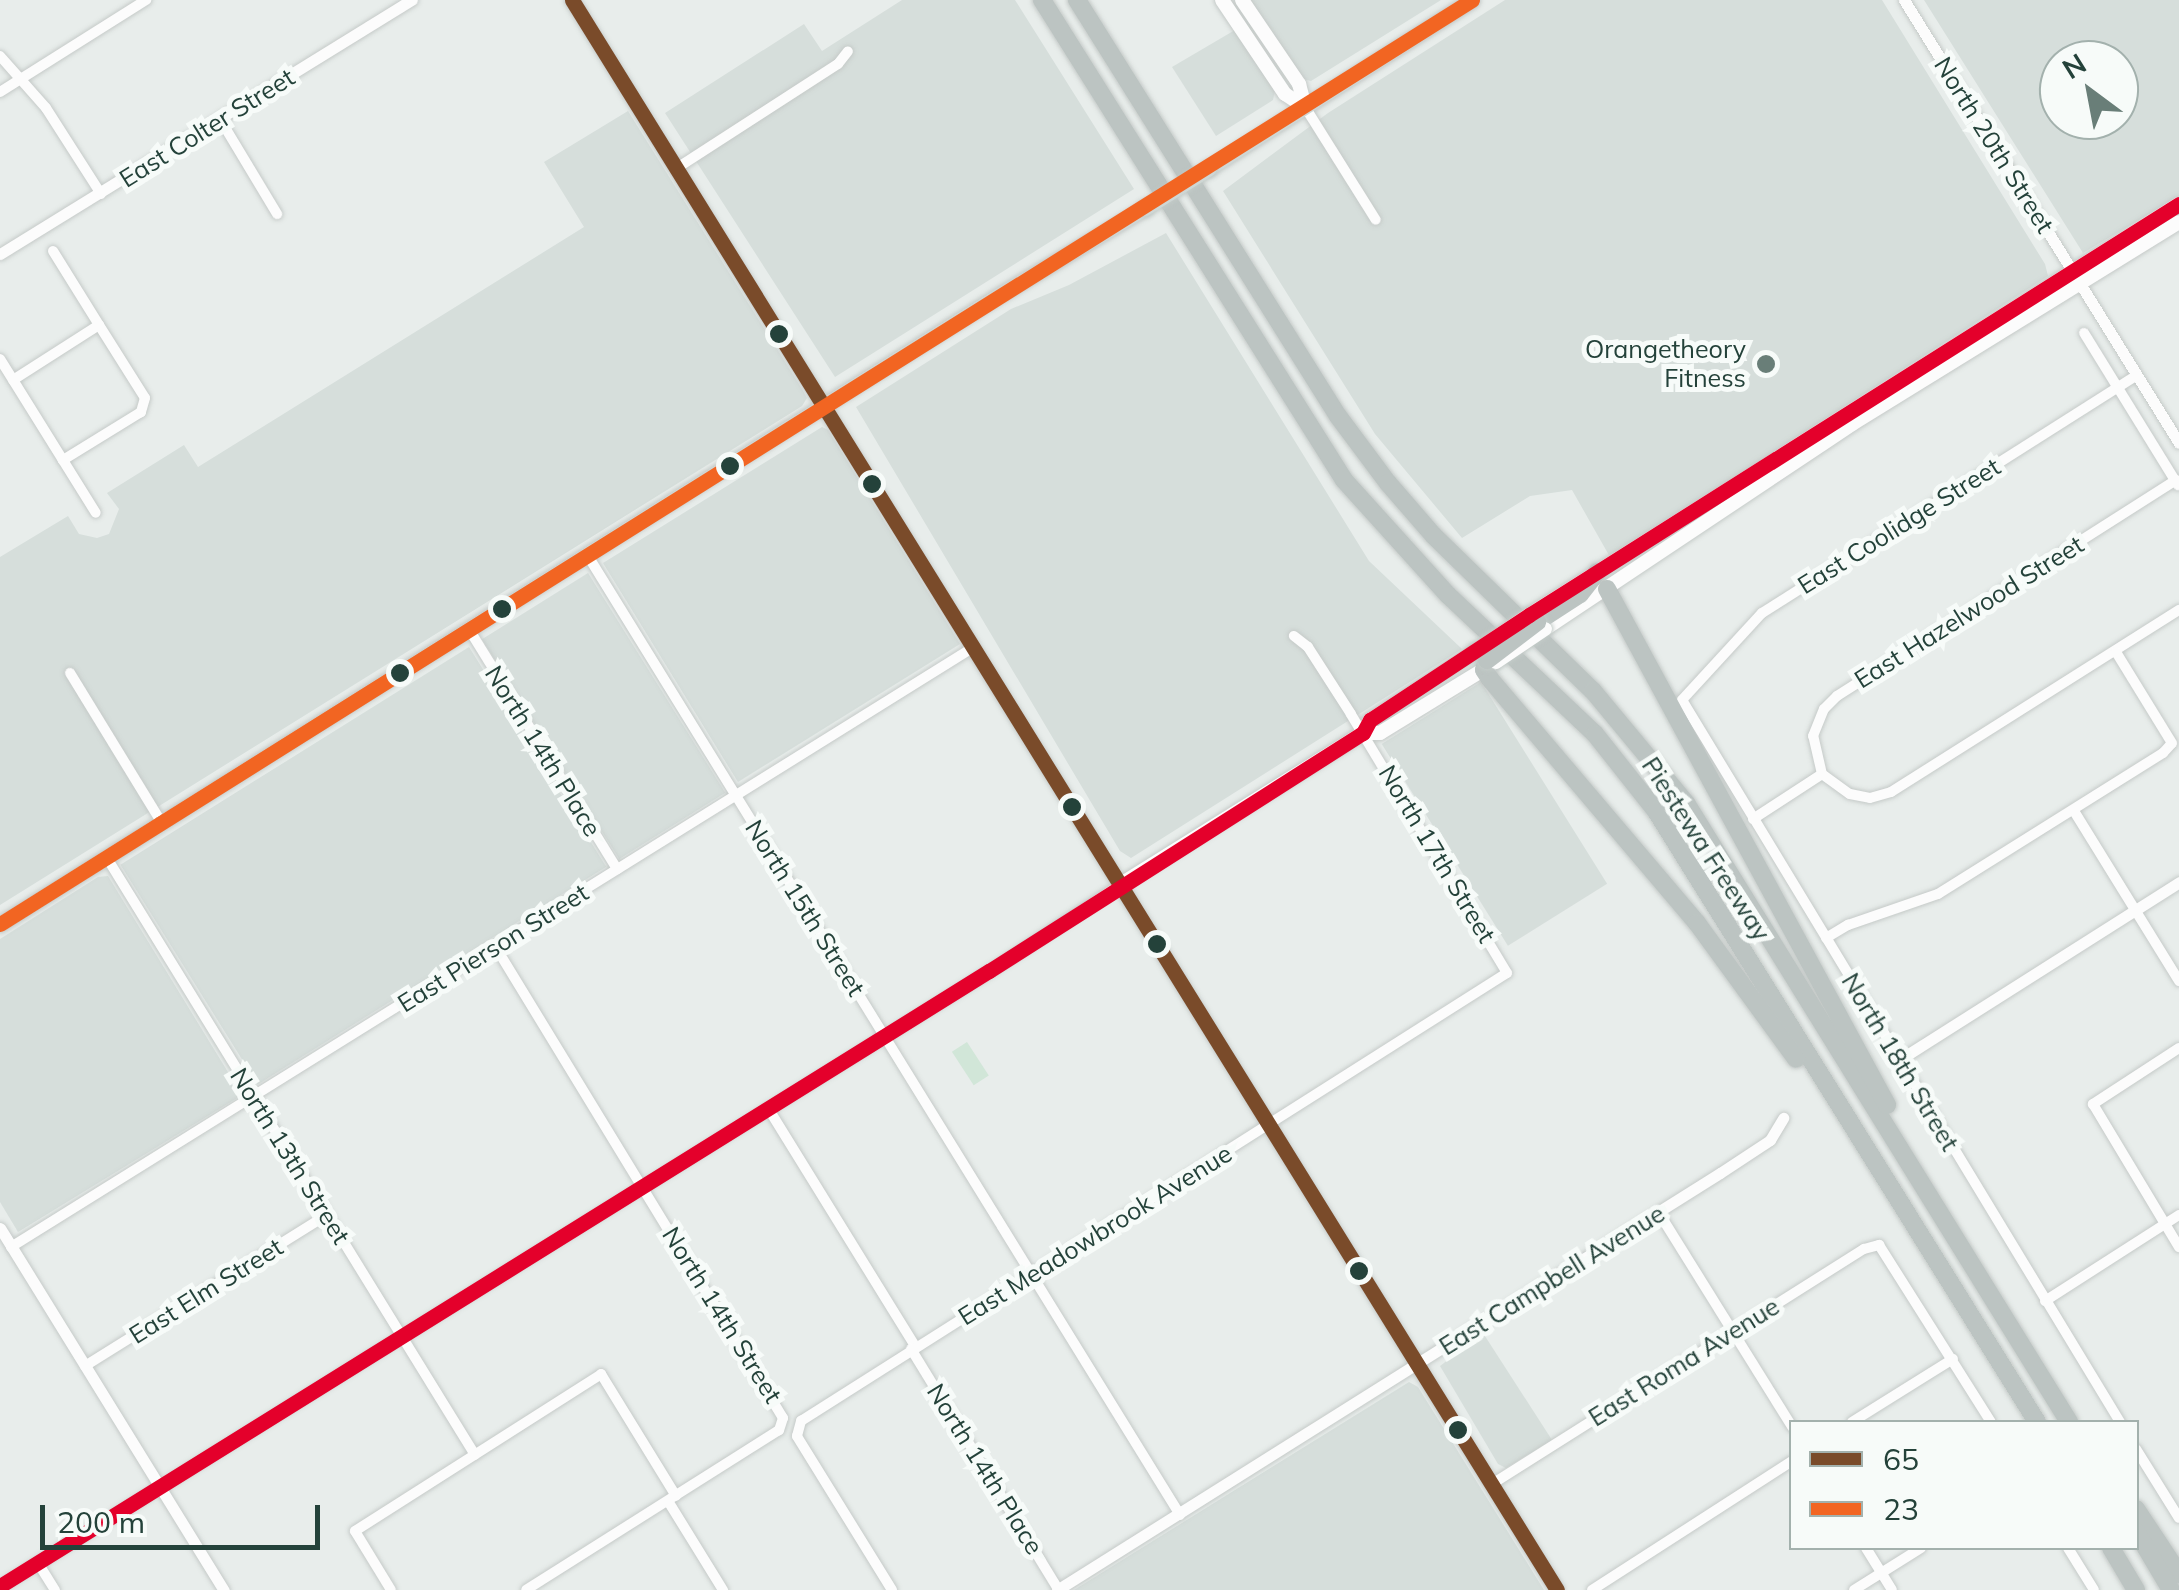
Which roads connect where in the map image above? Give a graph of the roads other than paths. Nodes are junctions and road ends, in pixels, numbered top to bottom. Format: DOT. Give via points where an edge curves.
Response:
graph roads {
  1 [pos="146,0"];
  2 [pos="412,0"];
  3 [pos="572,0"];
  4 [pos="1042,0"];
  5 [pos="1078,0"];
  6 [pos="1222,0"];
  7 [pos="1242,0"];
  8 [pos="1472,0"];
  9 [pos="1904,0"];
  10 [pos="848,51"];
  11 [pos="0,56"];
  12 [pos="22,79"];
  13 [pos="0,92"];
  14 [pos="1306,107"];
  15 [pos="220,120"];
  16 [pos="677,168"];
  17 [pos="100,194"];
  18 [pos="2179,204"];
  19 [pos="278,214"];
  20 [pos="1376,220"];
  21 [pos="2179,222"];
  22 [pos="52,250"];
  23 [pos="0,254"];
  24 [pos="2076,278"];
  25 [pos="99,326"];
  26 [pos="2084,333"];
  27 [pos="0,360"];
  28 [pos="2136,375"];
  29 [pos="13,380"];
  30 [pos="2118,387"];
  31 [pos="825,405"];
  32 [pos="1849,420"];
  33 [pos="2179,443"];
  34 [pos="63,460"];
  35 [pos="2177,483"];
  36 [pos="96,513"];
  37 [pos="588,556"];
  38 [pos="1597,572"];
  39 [pos="1607,589"];
  40 [pos="2179,610"];
  41 [pos="1537,622"];
  42 [pos="470,631"];
  43 [pos="1294,636"];
  44 [pos="974,647"];
  45 [pos="2116,652"];
  46 [pos="1484,662"];
  47 [pos="70,673"];
  48 [pos="1682,700"];
  49 [pos="1363,733"];
  50 [pos="1822,774"];
  51 [pos="735,795"];
  52 [pos="2074,810"];
  53 [pos="1753,819"];
  54 [pos="162,823"];
  55 [pos="106,858"];
  56 [pos="616,870"];
  57 [pos="2179,882"];
  58 [pos="1120,884"];
  59 [pos="2136,910"];
  60 [pos="0,924"];
  61 [pos="1826,938"];
  62 [pos="495,946"];
  63 [pos="1505,976"];
  64 [pos="2179,981"];
  65 [pos="884,1035"];
  66 [pos="2179,1048"];
  67 [pos="1899,1060"];
  68 [pos="254,1098"];
  69 [pos="768,1108"];
  70 [pos="1783,1118"];
  71 [pos="1270,1125"];
  72 [pos="642,1185"];
  73 [pos="1658,1212"];
  74 [pos="327,1215"];
  75 [pos="2179,1215"];
  76 [pos="2165,1224"];
  77 [pos="0,1228"];
  78 [pos="1959,1242"];
  79 [pos="11,1246"];
  80 [pos="2179,1247"];
  81 [pos="1931,1258"];
  82 [pos="1032,1274"];
  83 [pos="2045,1300"];
  84 [pos="1733,1332"];
  85 [pos="401,1335"];
  86 [pos="913,1348"];
  87 [pos="2026,1350"];
  88 [pos="1953,1359"];
  89 [pos="1418,1365"];
  90 [pos="1998,1365"];
  91 [pos="85,1366"];
  92 [pos="1855,1420"];
  93 [pos="1990,1420"];
  94 [pos="2025,1420"];
  95 [pos="2036,1420"];
  96 [pos="2067,1420"];
  97 [pos="2079,1420"];
  98 [pos="2119,1420"];
  99 [pos="1789,1422"];
  100 [pos="474,1454"];
  101 [pos="2139,1454"];
  102 [pos="1789,1463"];
  103 [pos="1492,1484"];
  104 [pos="160,1486"];
  105 [pos="672,1499"];
  106 [pos="2139,1514"];
  107 [pos="1180,1515"];
  108 [pos="2179,1518"];
  109 [pos="2139,1535"];
  110 [pos="1867,1550"];
  111 [pos="1918,1550"];
  112 [pos="2069,1550"];
  113 [pos="2101,1550"];
  114 [pos="2113,1550"];
  115 [pos="38,1563"];
  116 [pos="1881,1573"];
  117 [pos="2179,1574"];
  118 [pos="0,1586"];
  119 [pos="55,1590"];
  120 [pos="224,1590"];
  121 [pos="391,1590"];
  122 [pos="526,1590"];
  123 [pos="723,1590"];
  124 [pos="892,1590"];
  125 [pos="1058,1590"];
  126 [pos="1557,1590"];
  127 [pos="1592,1590"];
  128 [pos="1854,1590"];
  129 [pos="1892,1590"];
  130 [pos="2094,1590"];
  131 [pos="2124,1590"];
  132 [pos="2136,1590"];
  133 [pos="2170,1590"];
  1 -- 12 [label="street"];
  2 -- 15 [label="street, East Colter Street"];
  3 -- 16 [label="main road"];
  4 -- 81 [label="highway, Piestewa Freeway" via="1344,480 1448,594 1595,734 1656,811"];
  5 -- 78 [label="highway, Piestewa Freeway" via="1361,448 1433,536 1624,724 1686,803"];
  6 -- 14 [label="main road" via="1285,94"];
  7 -- 14 [label="main road" via="1299,84"];
  8 -- 14 [label="main road"];
  9 -- 24 [label="street, North 20th Street"];
  10 -- 16 [label="street" via="838,64"];
  11 -- 12 [label="street"];
  12 -- 13 [label="street"];
  12 -- 17 [label="street"];
  14 -- 20 [label="street"];
  14 -- 31 [label="main road, bridge"];
  15 -- 17 [label="street, East Colter Street"];
  15 -- 19 [label="street"];
  16 -- 31 [label="main road"];
  17 -- 23 [label="street, East Colter Street"];
  18 -- 24 [label="main road"];
  21 -- 24 [label="main road"];
  22 -- 25 [label="street"];
  24 -- 28 [label="street, North 20th Street"];
  24 -- 32 [label="main road"];
  25 -- 29 [label="street"];
  25 -- 34 [label="street" via="145,406"];
  26 -- 30 [label="street"];
  27 -- 29 [label="street"];
  28 -- 30 [label="street, East Coolidge Street"];
  28 -- 33 [label="street, North 20th Street"];
  29 -- 34 [label="street"];
  30 -- 35 [label="street"];
  30 -- 48 [label="street, East Coolidge Street" via="1762,613"];
  31 -- 37 [label="main road"];
  31 -- 44 [label="main road"];
  32 -- 38 [label="main road"];
  32 -- 39 [label="main road"];
  34 -- 36 [label="street"];
  35 -- 50 [label="street, East Hazelwood Street" via="1837,696 1814,736"];
  37 -- 42 [label="main road"];
  37 -- 51 [label="street, North 15th Street"];
  38 -- 39 [label="main road"];
  38 -- 41 [label="highway" via="1580,594"];
  39 -- 41 [label="main road"];
  39 -- 78 [label="highway"];
  40 -- 45 [label="street"];
  41 -- 46 [label="highway, bridge"];
  42 -- 54 [label="main road"];
  42 -- 56 [label="street, North 14th Place"];
  43 -- 49 [label="street, North 17th Street" via="1308,646"];
  44 -- 51 [label="street, East Pierson Street"];
  44 -- 58 [label="main road"];
  45 -- 50 [label="street" via="1892,792 1850,794"];
  45 -- 52 [label="street" via="2172,743"];
  46 -- 49 [label="main road" via="1370,720"];
  46 -- 81 [label="highway" via="1726,961"];
  47 -- 54 [label="street"];
  48 -- 53 [label="street, North 18th Street"];
  49 -- 58 [label="main road"];
  49 -- 63 [label="street, North 17th Street" via="1507,968"];
  50 -- 53 [label="street"];
  51 -- 56 [label="street, East Pierson Street"];
  51 -- 65 [label="street, North 15th Street"];
  52 -- 59 [label="street"];
  52 -- 61 [label="street" via="1938,894"];
  53 -- 61 [label="street, North 18th Street"];
  54 -- 55 [label="main road"];
  55 -- 60 [label="main road"];
  55 -- 68 [label="street, North 13th Street"];
  56 -- 62 [label="street, East Pierson Street"];
  57 -- 59 [label="street"];
  58 -- 65 [label="street"];
  58 -- 71 [label="main road"];
  59 -- 64 [label="street"];
  59 -- 67 [label="street"];
  61 -- 67 [label="street, North 18th Street"];
  62 -- 68 [label="street, East Pierson Street"];
  62 -- 72 [label="street, North 14th Street"];
  63 -- 71 [label="street, East Meadowbrook Avenue"];
  65 -- 69 [label="street"];
  65 -- 82 [label="street, North 15th Street"];
  66 -- 76 [label="street" via="2092,1104"];
  67 -- 83 [label="street, North 18th Street"];
  68 -- 74 [label="street, North 13th Street"];
  68 -- 79 [label="street, East Pierson Street"];
  69 -- 72 [label="street"];
  69 -- 86 [label="street, North 14th Place"];
  70 -- 73 [label="street, East Campbell Avenue" via="1770,1140"];
  71 -- 82 [label="street, East Meadowbrook Avenue"];
  71 -- 89 [label="main road"];
  72 -- 85 [label="street"];
  72 -- 105 [label="street, North 14th Street" via="782,1412 779,1430"];
  73 -- 84 [label="street"];
  73 -- 89 [label="street, East Campbell Avenue"];
  74 -- 85 [label="street, North 13th Street"];
  74 -- 91 [label="street, East Elm Street"];
  75 -- 76 [label="street"];
  76 -- 80 [label="street"];
  76 -- 83 [label="street"];
  77 -- 79 [label="street"];
  78 -- 87 [label="highway, Piestewa Freeway"];
  79 -- 91 [label="street"];
  81 -- 90 [label="highway, Piestewa Freeway"];
  82 -- 86 [label="street, East Meadowbrook Avenue"];
  82 -- 107 [label="street, North 15th Street"];
  83 -- 98 [label="street, North 18th Street"];
  84 -- 88 [label="street, East Roma Avenue" via="1879,1245"];
  84 -- 99 [label="street"];
  84 -- 103 [label="street, East Roma Avenue"];
  85 -- 100 [label="street, North 13th Street"];
  85 -- 104 [label="street"];
  86 -- 124 [label="street, East Meadowbrook Avenue" via="796,1428"];
  86 -- 125 [label="street, North 14th Place"];
  87 -- 96 [label="highway, Piestewa Freeway"];
  87 -- 97 [label="highway"];
  88 -- 92 [label="street"];
  88 -- 93 [label="street"];
  89 -- 103 [label="main road"];
  89 -- 107 [label="street, East Campbell Avenue"];
  90 -- 94 [label="highway"];
  90 -- 95 [label="highway, Piestewa Freeway"];
  91 -- 104 [label="street"];
  100 -- 105 [label="street" via="601,1374"];
  100 -- 121 [label="street" via="354,1531"];
  101 -- 108 [label="street"];
  102 -- 127 [label="street"];
  103 -- 126 [label="main road"];
  104 -- 115 [label="street"];
  104 -- 120 [label="street"];
  105 -- 122 [label="street"];
  105 -- 123 [label="street"];
  106 -- 117 [label="highway"];
  107 -- 125 [label="street, East Campbell Avenue"];
  109 -- 133 [label="highway"];
  110 -- 116 [label="street"];
  111 -- 116 [label="street"];
  112 -- 130 [label="street"];
  113 -- 131 [label="highway"];
  114 -- 132 [label="highway"];
  115 -- 118 [label="street"];
  115 -- 119 [label="street"];
  116 -- 128 [label="street"];
  116 -- 129 [label="street"];
}
